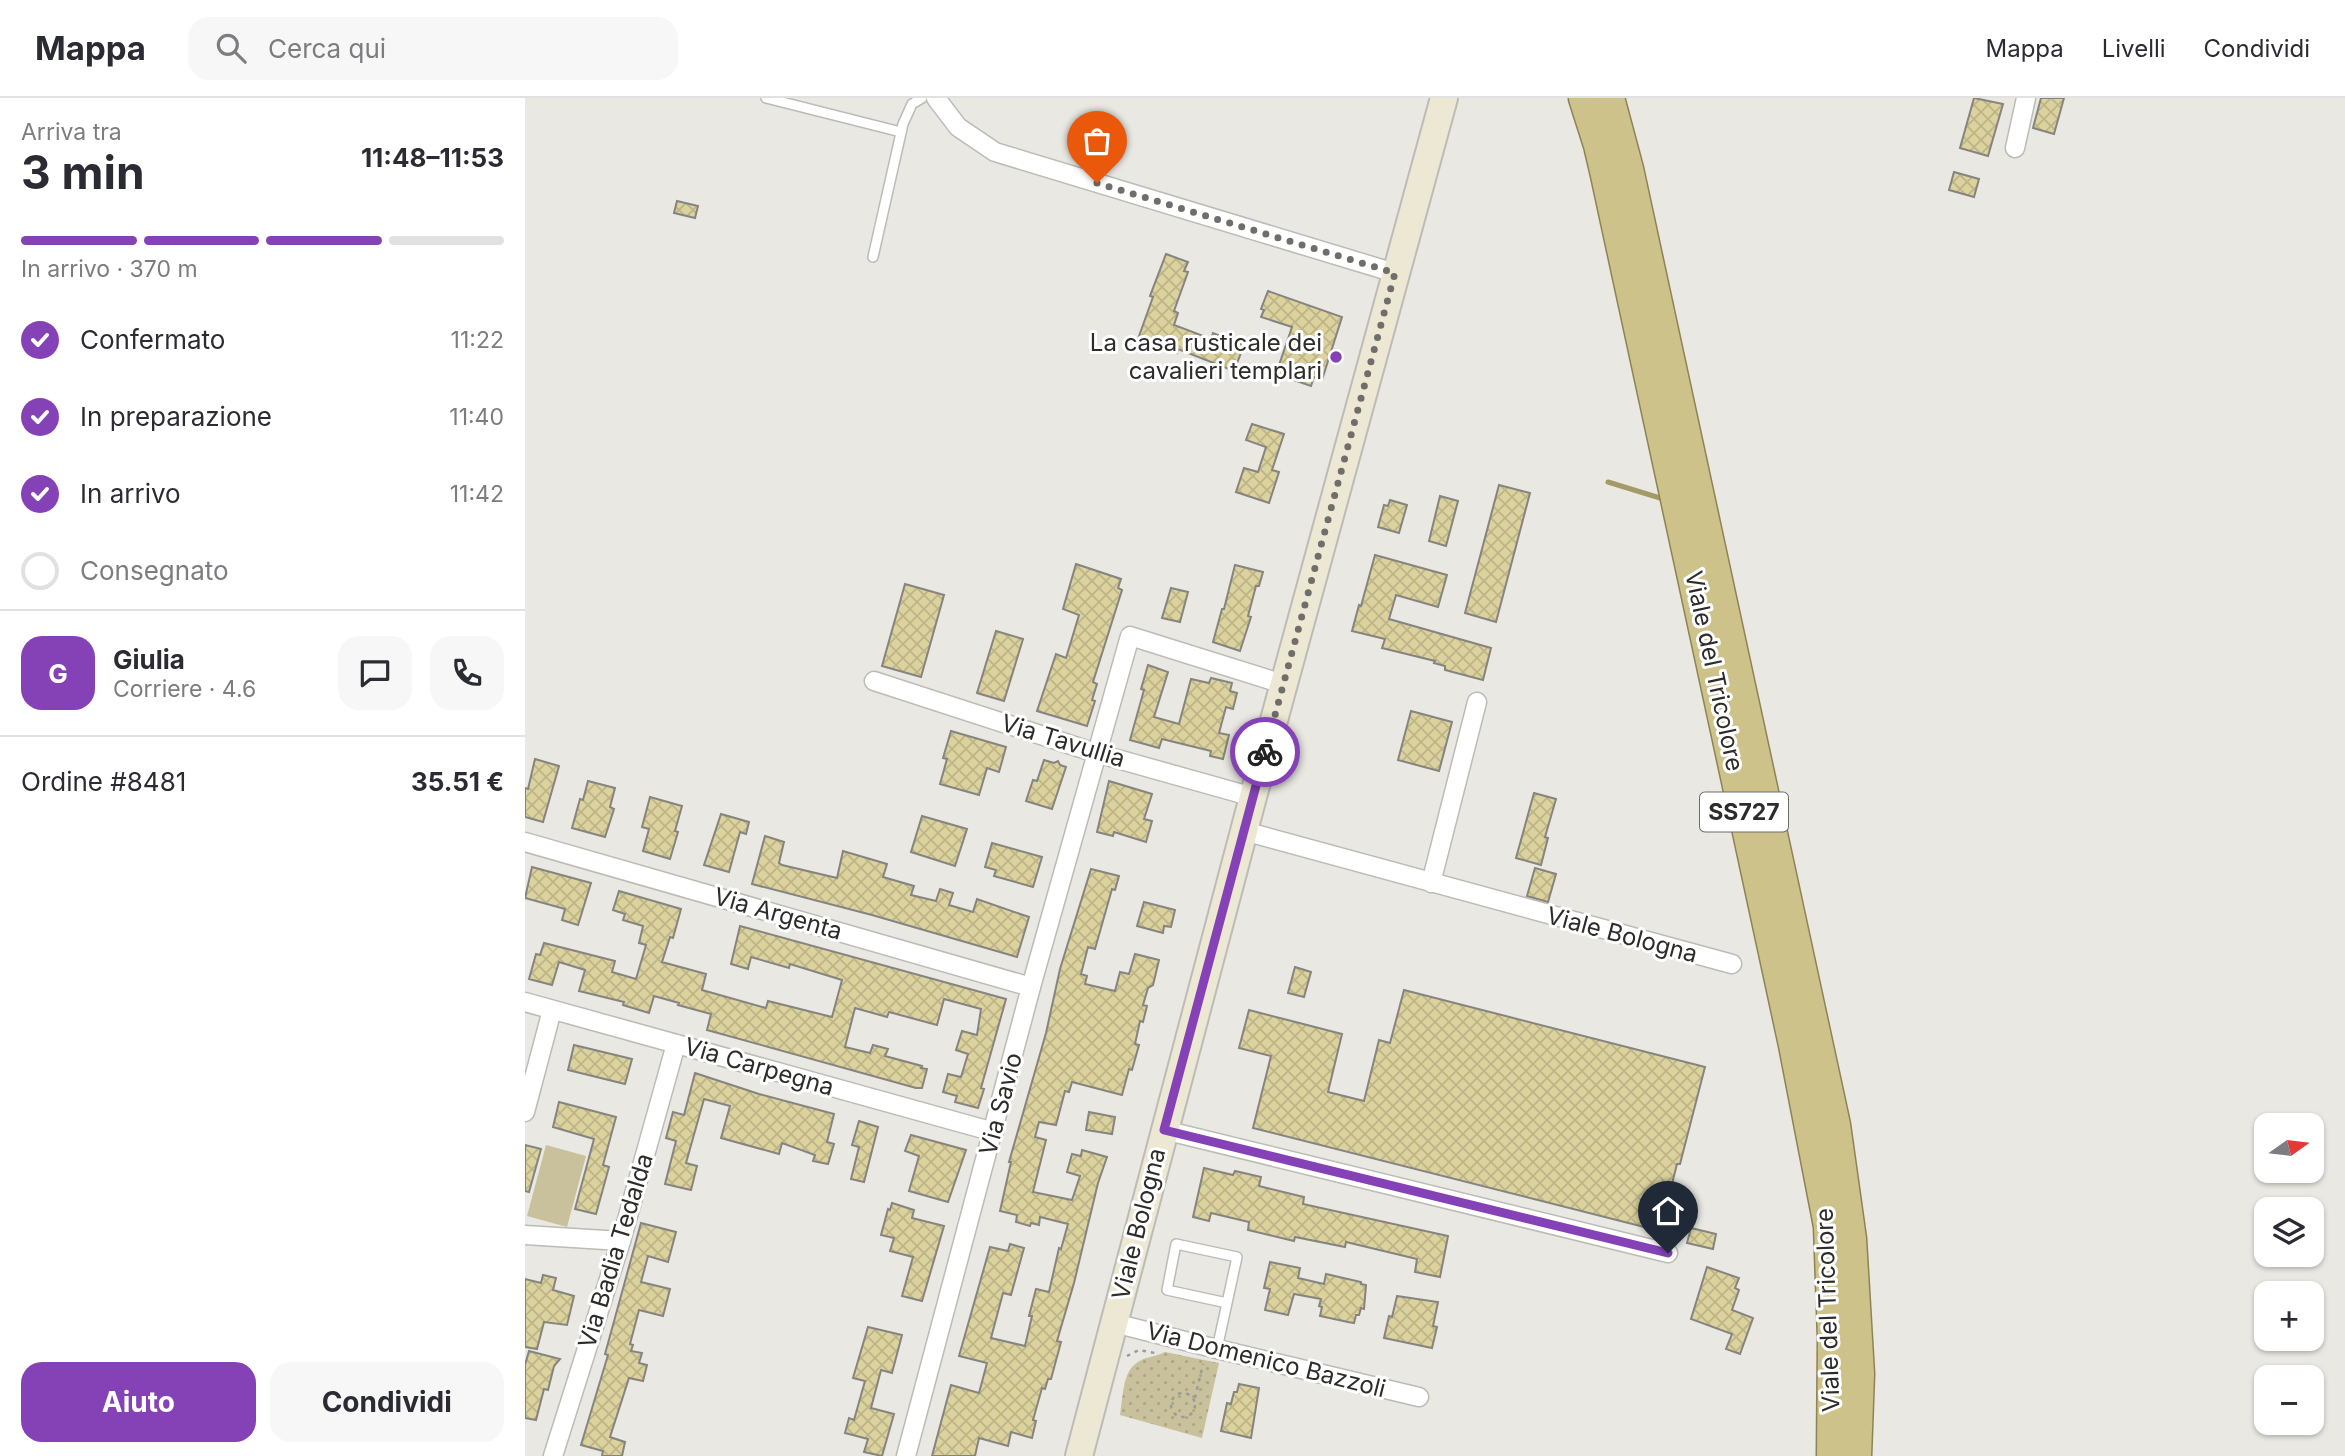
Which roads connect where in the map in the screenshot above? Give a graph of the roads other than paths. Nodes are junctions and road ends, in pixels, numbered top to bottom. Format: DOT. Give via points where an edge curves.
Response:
graph roads {
  1 [pos="767,98"];
  2 [pos="922,98"];
  3 [pos="936,98"];
  4 [pos="1444,98"];
  5 [pos="1584,98"];
  6 [pos="1608,98"];
  7 [pos="2026,98"];
  8 [pos="901,132"];
  9 [pos="2015,148"];
  10 [pos="873,257"];
  11 [pos="1395,273"];
  12 [pos="874,681"];
  13 [pos="1283,684"];
  14 [pos="1477,702"];
  15 [pos="1096,753"];
  16 [pos="1253,797"];
  17 [pos="1244,831"];
  18 [pos="525,842"];
  19 [pos="1431,883"];
  20 [pos="1732,964"];
  21 [pos="1031,987"];
  22 [pos="525,1002"];
  23 [pos="552,1010"];
  24 [pos="676,1044"];
  25 [pos="525,1112"];
  26 [pos="1164,1130"];
  27 [pos="994,1132"];
  28 [pos="525,1236"];
  29 [pos="621,1241"];
  30 [pos="1668,1253"];
  31 [pos="1227,1303"];
  32 [pos="1114,1322"];
  33 [pos="1212,1348"];
  34 [pos="1419,1397"];
  35 [pos="553,1456"];
  36 [pos="906,1456"];
  37 [pos="1079,1456"];
  38 [pos="1832,1456"];
  39 [pos="1856,1456"];
  1 -- 8 [label="lane"];
  2 -- 8 [label="lane" via="912,104"];
  3 -- 11 [label="street" via="958,127 995,152"];
  4 -- 11 [label="main road, Viale Bologna"];
  5 -- 38 [label="highway, Viale del Tricolore / SS727" via="1610,191 1829,1226"];
  6 -- 39 [label="highway, Viale del Tricolore / SS727" via="1631,182 1835,1125 1852,1252 1859,1374"];
  7 -- 9 [label="street"];
  8 -- 10 [label="lane"];
  11 -- 13 [label="main road, Viale Bologna"];
  12 -- 15 [label="street, Via Tavullia"];
  13 -- 15 [label="street, Via Savio" via="1130,636"];
  13 -- 16 [label="main road, Viale Bologna"];
  14 -- 19 [label="street"];
  15 -- 16 [label="street, Via Tavullia"];
  15 -- 21 [label="street, Via Savio"];
  16 -- 17 [label="main road, Viale Bologna"];
  17 -- 19 [label="street, Viale Bologna"];
  17 -- 26 [label="main road, Viale Bologna"];
  18 -- 21 [label="street, Via Argenta"];
  19 -- 20 [label="street, Viale Bologna"];
  21 -- 27 [label="street, Via Savio"];
  22 -- 23 [label="street, Via Carpegna"];
  23 -- 24 [label="street, Via Carpegna"];
  23 -- 25 [label="street"];
  24 -- 27 [label="street, Via Carpegna"];
  24 -- 29 [label="street, Via Badia Tedalda"];
  26 -- 30 [label="street"];
  26 -- 32 [label="main road, Viale Bologna"];
  27 -- 36 [label="street, Via Savio"];
  28 -- 29 [label="street"];
  29 -- 35 [label="street, Via Badia Tedalda"];
  31 -- 31 [label="lane" via="1237,1257 1176,1244 1167,1290"];
  31 -- 33 [label="lane"];
  32 -- 33 [label="street, Via Domenico Bazzoli"];
  32 -- 37 [label="main road, Viale Bologna"];
  33 -- 34 [label="street, Via Domenico Bazzoli"];
}
